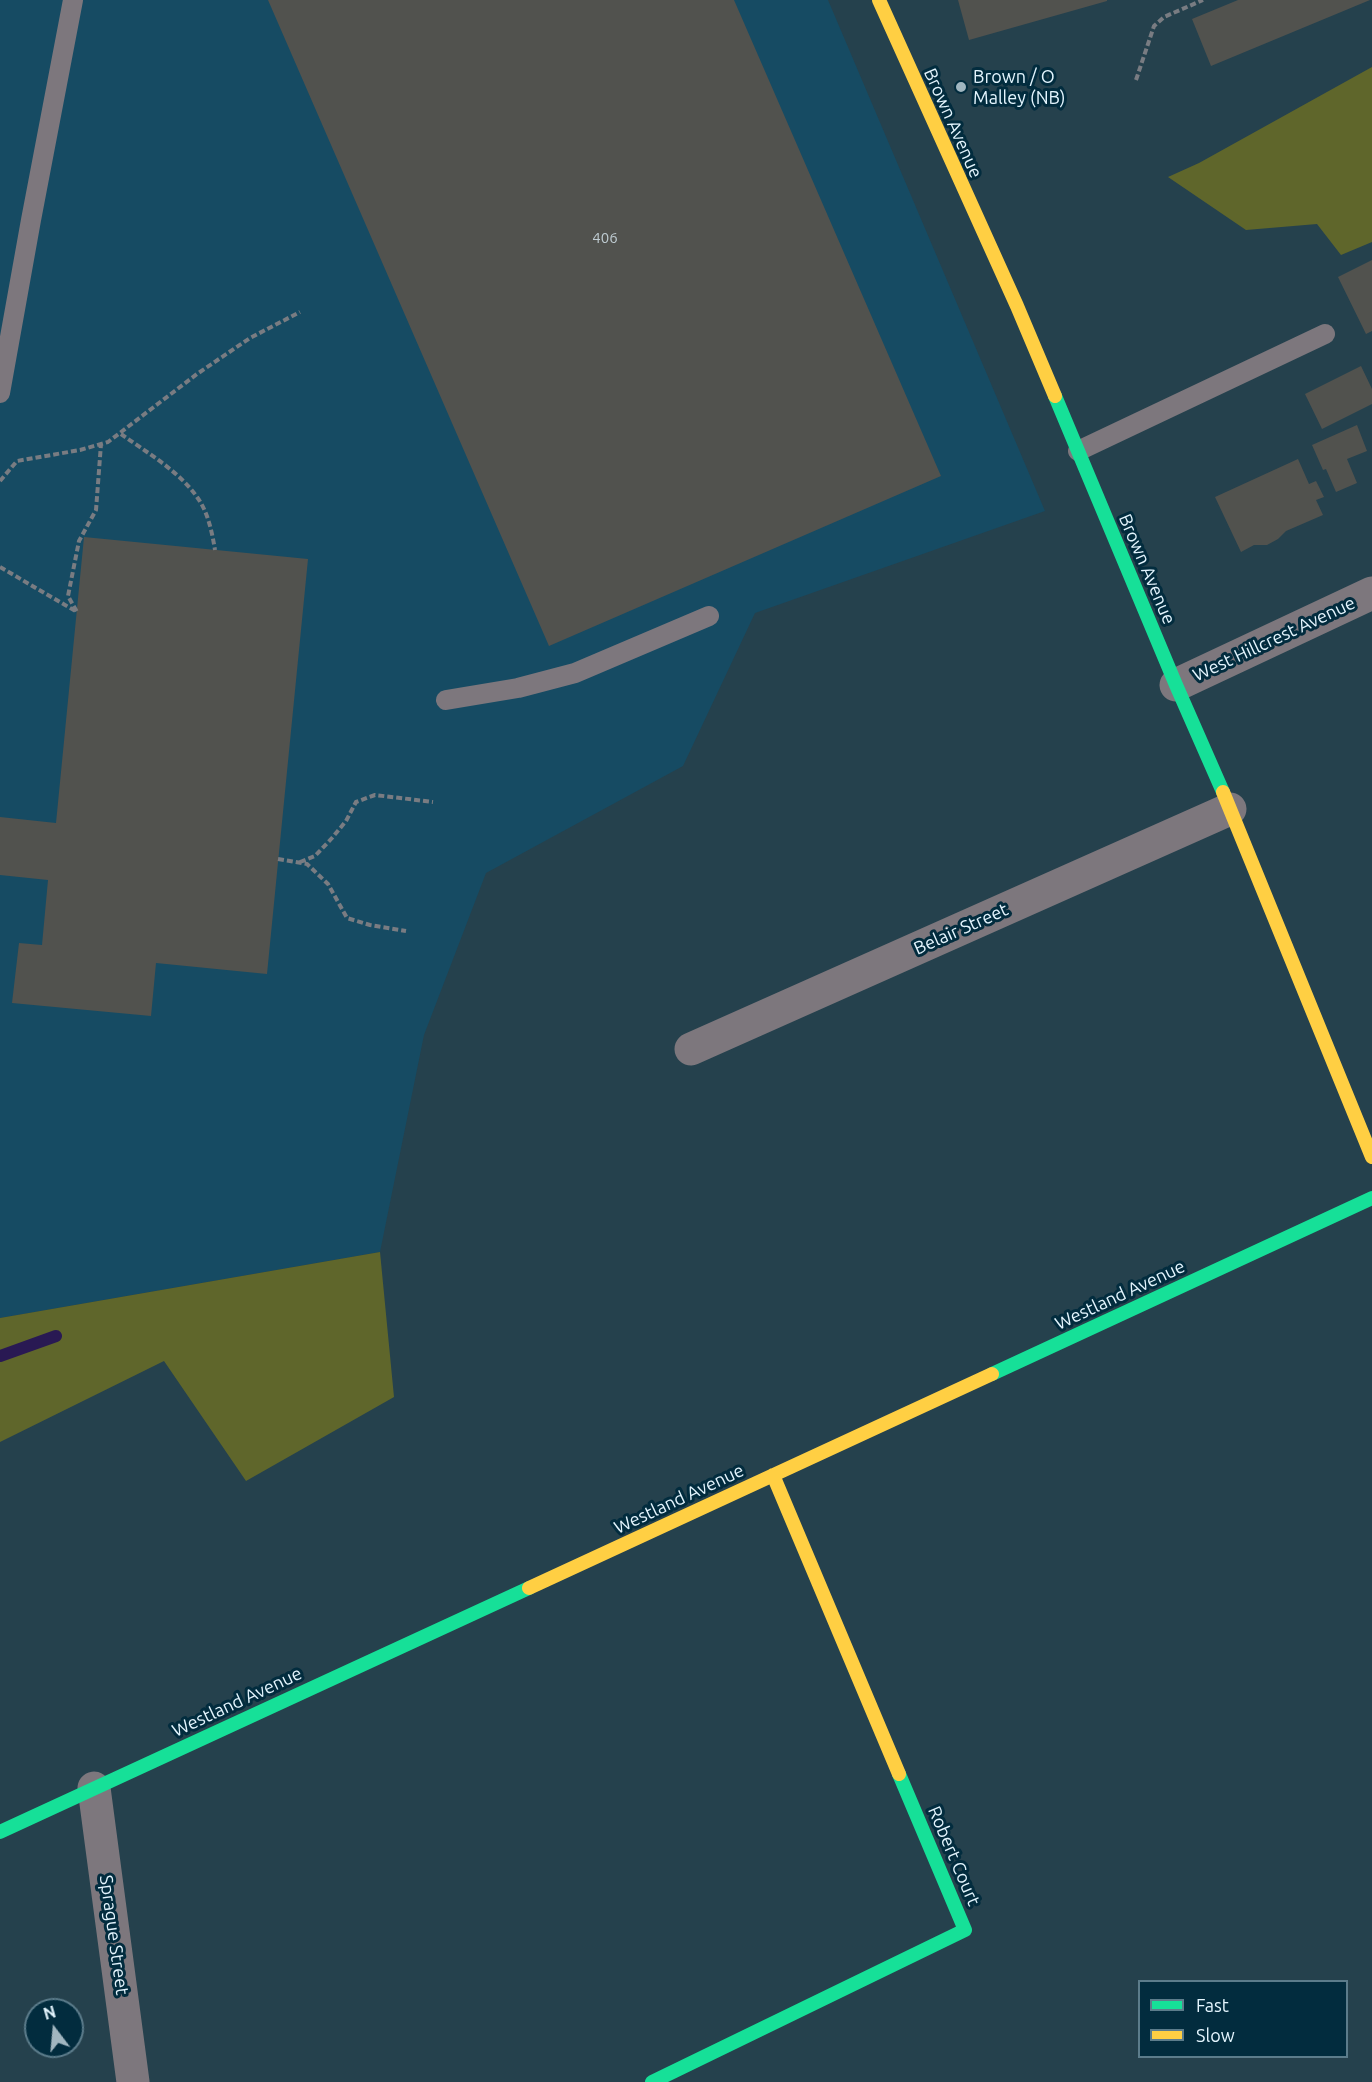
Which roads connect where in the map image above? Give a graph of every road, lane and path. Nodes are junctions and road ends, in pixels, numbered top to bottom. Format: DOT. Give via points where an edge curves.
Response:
graph roads {
  1 [pos="73,0"];
  2 [pos="879,0"];
  3 [pos="1203,0"];
  4 [pos="1136,80"];
  5 [pos="300,312"];
  6 [pos="1325,334"];
  7 [pos="0,393"];
  8 [pos="121,434"];
  9 [pos="100,444"];
  10 [pos="1078,451"];
  11 [pos="0,481"];
  12 [pos="215,550"];
  13 [pos="0,567"];
  14 [pos="1372,593"];
  15 [pos="709,616"];
  16 [pos="1176,685"];
  17 [pos="446,700"];
  18 [pos="433,802"];
  19 [pos="1230,809"];
  20 [pos="278,859"];
  21 [pos="300,862"];
  22 [pos="406,931"];
  23 [pos="691,1049"];
  24 [pos="1372,1157"];
  25 [pos="1372,1198"];
  26 [pos="773,1475"];
  27 [pos="94,1788"];
  28 [pos="0,1832"];
  29 [pos="133,2082"];
  30 [pos="652,2082"];
  1 -- 7 [label="lane"];
  2 -- 10 [label="street, Brown Avenue"];
  3 -- 4 [label="path" via="1164,17 1154,26"];
  5 -- 8 [label="path" via="250,338 197,374"];
  6 -- 10 [label="lane"];
  8 -- 9 [label="path"];
  8 -- 12 [label="path" via="182,480 198,497"];
  9 -- 11 [label="path" via="17,461"];
  9 -- 13 [label="path" via="96,510 79,541 68,596 77,612"];
  10 -- 16 [label="street, Brown Avenue"];
  14 -- 16 [label="street, West Hillcrest Avenue"];
  15 -- 17 [label="lane" via="575,673 518,688"];
  16 -- 19 [label="street, Brown Avenue"];
  18 -- 21 [label="path" via="375,795 356,802 332,838 315,855"];
  19 -- 23 [label="street, Belair Street"];
  19 -- 24 [label="street, Brown Avenue"];
  20 -- 21 [label="path"];
  21 -- 22 [label="path" via="328,884 347,918"];
  25 -- 26 [label="street, Westland Avenue"];
  26 -- 27 [label="street, Westland Avenue"];
  26 -- 30 [label="street, Robert Court" via="966,1930"];
  27 -- 28 [label="street, Westland Avenue"];
  27 -- 29 [label="street, Sprague Street"];
}
